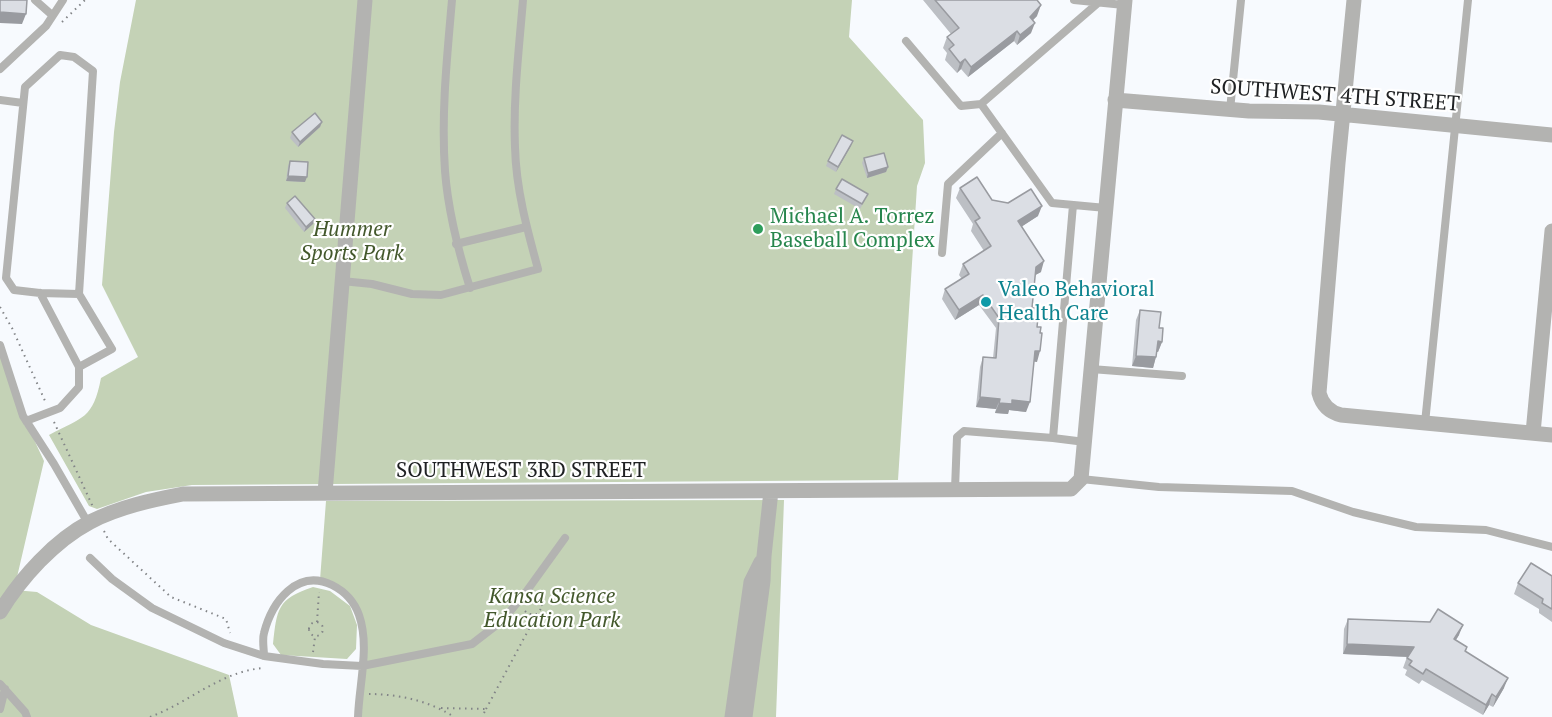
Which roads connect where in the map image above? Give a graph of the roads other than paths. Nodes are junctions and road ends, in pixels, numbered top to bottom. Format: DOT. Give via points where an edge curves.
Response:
graph roads {
  1 [pos="35,0"];
  2 [pos="63,0"];
  3 [pos="365,0"];
  4 [pos="452,0"];
  5 [pos="523,0"];
  6 [pos="1074,0"];
  7 [pos="1241,0"];
  8 [pos="1354,0"];
  9 [pos="1468,0"];
  10 [pos="1124,2"];
  11 [pos="1098,3"];
  12 [pos="51,15"];
  13 [pos="906,41"];
  14 [pos="0,69"];
  15 [pos="0,100"];
  16 [pos="1115,100"];
  17 [pos="22,103"];
  18 [pos="981,104"];
  19 [pos="1230,110"];
  20 [pos="1342,115"];
  21 [pos="1455,125"];
  22 [pos="1002,133"];
  23 [pos="1552,135"];
  24 [pos="1073,205"];
  25 [pos="1106,208"];
  26 [pos="526,226"];
  27 [pos="1552,231"];
  28 [pos="456,244"];
  29 [pos="942,253"];
  30 [pos="342,281"];
  31 [pos="470,288"];
  32 [pos="40,293"];
  33 [pos="79,294"];
  34 [pos="0,345"];
  35 [pos="79,367"];
  36 [pos="1091,369"];
  37 [pos="1182,376"];
  38 [pos="26,421"];
  39 [pos="1425,423"];
  40 [pos="1533,433"];
  41 [pos="1552,435"];
  42 [pos="1053,438"];
  43 [pos="1085,442"];
  44 [pos="1081,479"];
  45 [pos="955,489"];
  46 [pos="771,491"];
  47 [pos="325,493"];
  48 [pos="93,521"];
  49 [pos="565,538"];
  50 [pos="1552,547"];
  51 [pos="764,556"];
  52 [pos="90,558"];
  53 [pos="0,612"];
  54 [pos="264,656"];
  55 [pos="362,666"];
  56 [pos="3,687"];
  57 [pos="0,710"];
  58 [pos="27,717"];
  59 [pos="358,717"];
  60 [pos="732,717"];
  61 [pos="745,717"];
  1 -- 12 [label="lane"];
  2 -- 12 [label="lane"];
  3 -- 30 [label="street"];
  4 -- 28 [label="lane" via="444,142"];
  5 -- 26 [label="lane" via="514,148"];
  6 -- 11 [label="lane"];
  7 -- 19 [label="lane"];
  8 -- 20 [label="street"];
  9 -- 21 [label="lane"];
  10 -- 11 [label="lane"];
  10 -- 16 [label="street"];
  11 -- 18 [label="lane"];
  12 -- 14 [label="lane" via="46,26"];
  13 -- 18 [label="lane" via="961,106"];
  15 -- 17 [label="lane"];
  16 -- 19 [label="street, SOUTHWEST 4TH STREET"];
  16 -- 25 [label="street"];
  17 -- 32 [label="lane" via="6,278 14,290"];
  17 -- 33 [label="lane" via="25,87 60,55 74,57 93,71"];
  18 -- 22 [label="lane"];
  19 -- 20 [label="street, SOUTHWEST 4TH STREET"];
  20 -- 21 [label="street, SOUTHWEST 4TH STREET"];
  20 -- 39 [label="street" via="1319,393 1330,411 1341,415"];
  21 -- 23 [label="street, SOUTHWEST 4TH STREET"];
  21 -- 39 [label="lane"];
  22 -- 24 [label="lane" via="1052,203"];
  22 -- 29 [label="lane" via="948,184"];
  24 -- 25 [label="lane"];
  24 -- 42 [label="lane"];
  25 -- 36 [label="street"];
  26 -- 28 [label="lane"];
  26 -- 31 [label="lane" via="538,269"];
  27 -- 40 [label="street"];
  28 -- 31 [label="lane"];
  30 -- 31 [label="lane" via="426,295"];
  30 -- 47 [label="street"];
  32 -- 33 [label="lane"];
  32 -- 35 [label="lane"];
  33 -- 35 [label="lane" via="112,349"];
  34 -- 38 [label="lane"];
  35 -- 38 [label="lane" via="79,387 60,408"];
  36 -- 37 [label="lane"];
  36 -- 43 [label="street"];
  38 -- 48 [label="lane"];
  39 -- 40 [label="street"];
  40 -- 41 [label="street"];
  42 -- 43 [label="lane"];
  42 -- 45 [label="lane" via="964,431 957,437"];
  43 -- 44 [label="street"];
  44 -- 45 [label="street, SOUTHWEST 3RD STREET" via="1071,489"];
  44 -- 50 [label="lane" via="1159,487 1292,491 1353,512 1416,527 1486,530"];
  45 -- 46 [label="street, SOUTHWEST 3RD STREET"];
  46 -- 47 [label="street, SOUTHWEST 3RD STREET"];
  46 -- 51 [label="street"];
  47 -- 48 [label="street, SOUTHWEST 3RD STREET" via="183,494 144,502"];
  48 -- 53 [label="street, SOUTHWEST 3RD STREET" via="45,555"];
  49 -- 55 [label="lane" via="503,620 472,644"];
  51 -- 60 [label="street" via="751,582"];
  51 -- 61 [label="street"];
  52 -- 54 [label="lane" via="152,608 224,643"];
  54 -- 55 [label="lane"];
  54 -- 55 [label="lane" via="263,635 277,602 294,587 320,580 351,598 363,634"];
  55 -- 59 [label="lane"];
  56 -- 57 [label="lane"];
  56 -- 58 [label="lane"];
}
